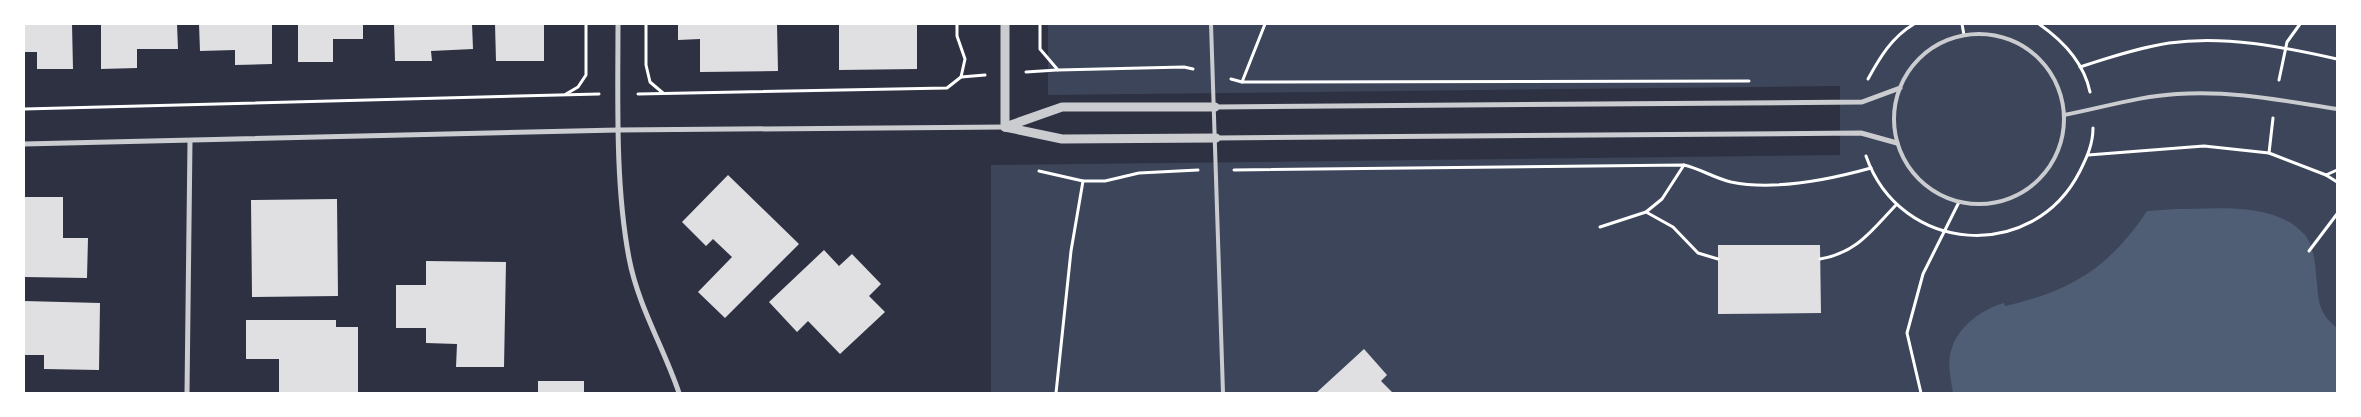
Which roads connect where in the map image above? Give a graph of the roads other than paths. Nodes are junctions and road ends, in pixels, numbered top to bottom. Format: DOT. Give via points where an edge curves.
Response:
graph roads {
  1 [pos="618,24"];
  2 [pos="1005,24"];
  3 [pos="1211,24"];
  4 [pos="1900,88"];
  5 [pos="1215,107"];
  6 [pos="2337,109"];
  7 [pos="2064,115"];
  8 [pos="1005,127"];
  9 [pos="618,130"];
  10 [pos="1216,138"];
  11 [pos="190,141"];
  12 [pos="1897,142"];
  13 [pos="24,144"];
  14 [pos="187,393"];
  15 [pos="679,393"];
  16 [pos="1223,393"];
  1 -- 9 [label="street"];
  2 -- 8 [label="street"];
  3 -- 5 [label="lane"];
  4 -- 5 [label="street" via="1862,102"];
  4 -- 7 [label="lane" via="1914,64 1937,45 1964,35 1993,35 2020,44 2043,62 2058,87"];
  4 -- 12 [label="lane" via="1894,115"];
  5 -- 8 [label="street" via="1062,107"];
  5 -- 10 [label="lane"];
  6 -- 7 [label="lane" via="2275,98 2218,93 2176,94"];
  7 -- 12 [label="lane" via="2062,141 2051,165 2034,185 2010,198 1985,204 1958,202 1938,194 1906,163"];
  8 -- 9 [label="street"];
  8 -- 10 [label="street" via="1062,139"];
  9 -- 11 [label="street"];
  9 -- 15 [label="street" via="629,259 640,298"];
  10 -- 12 [label="street" via="1861,133"];
  10 -- 16 [label="lane"];
  11 -- 13 [label="street"];
  11 -- 14 [label="street"];
}
